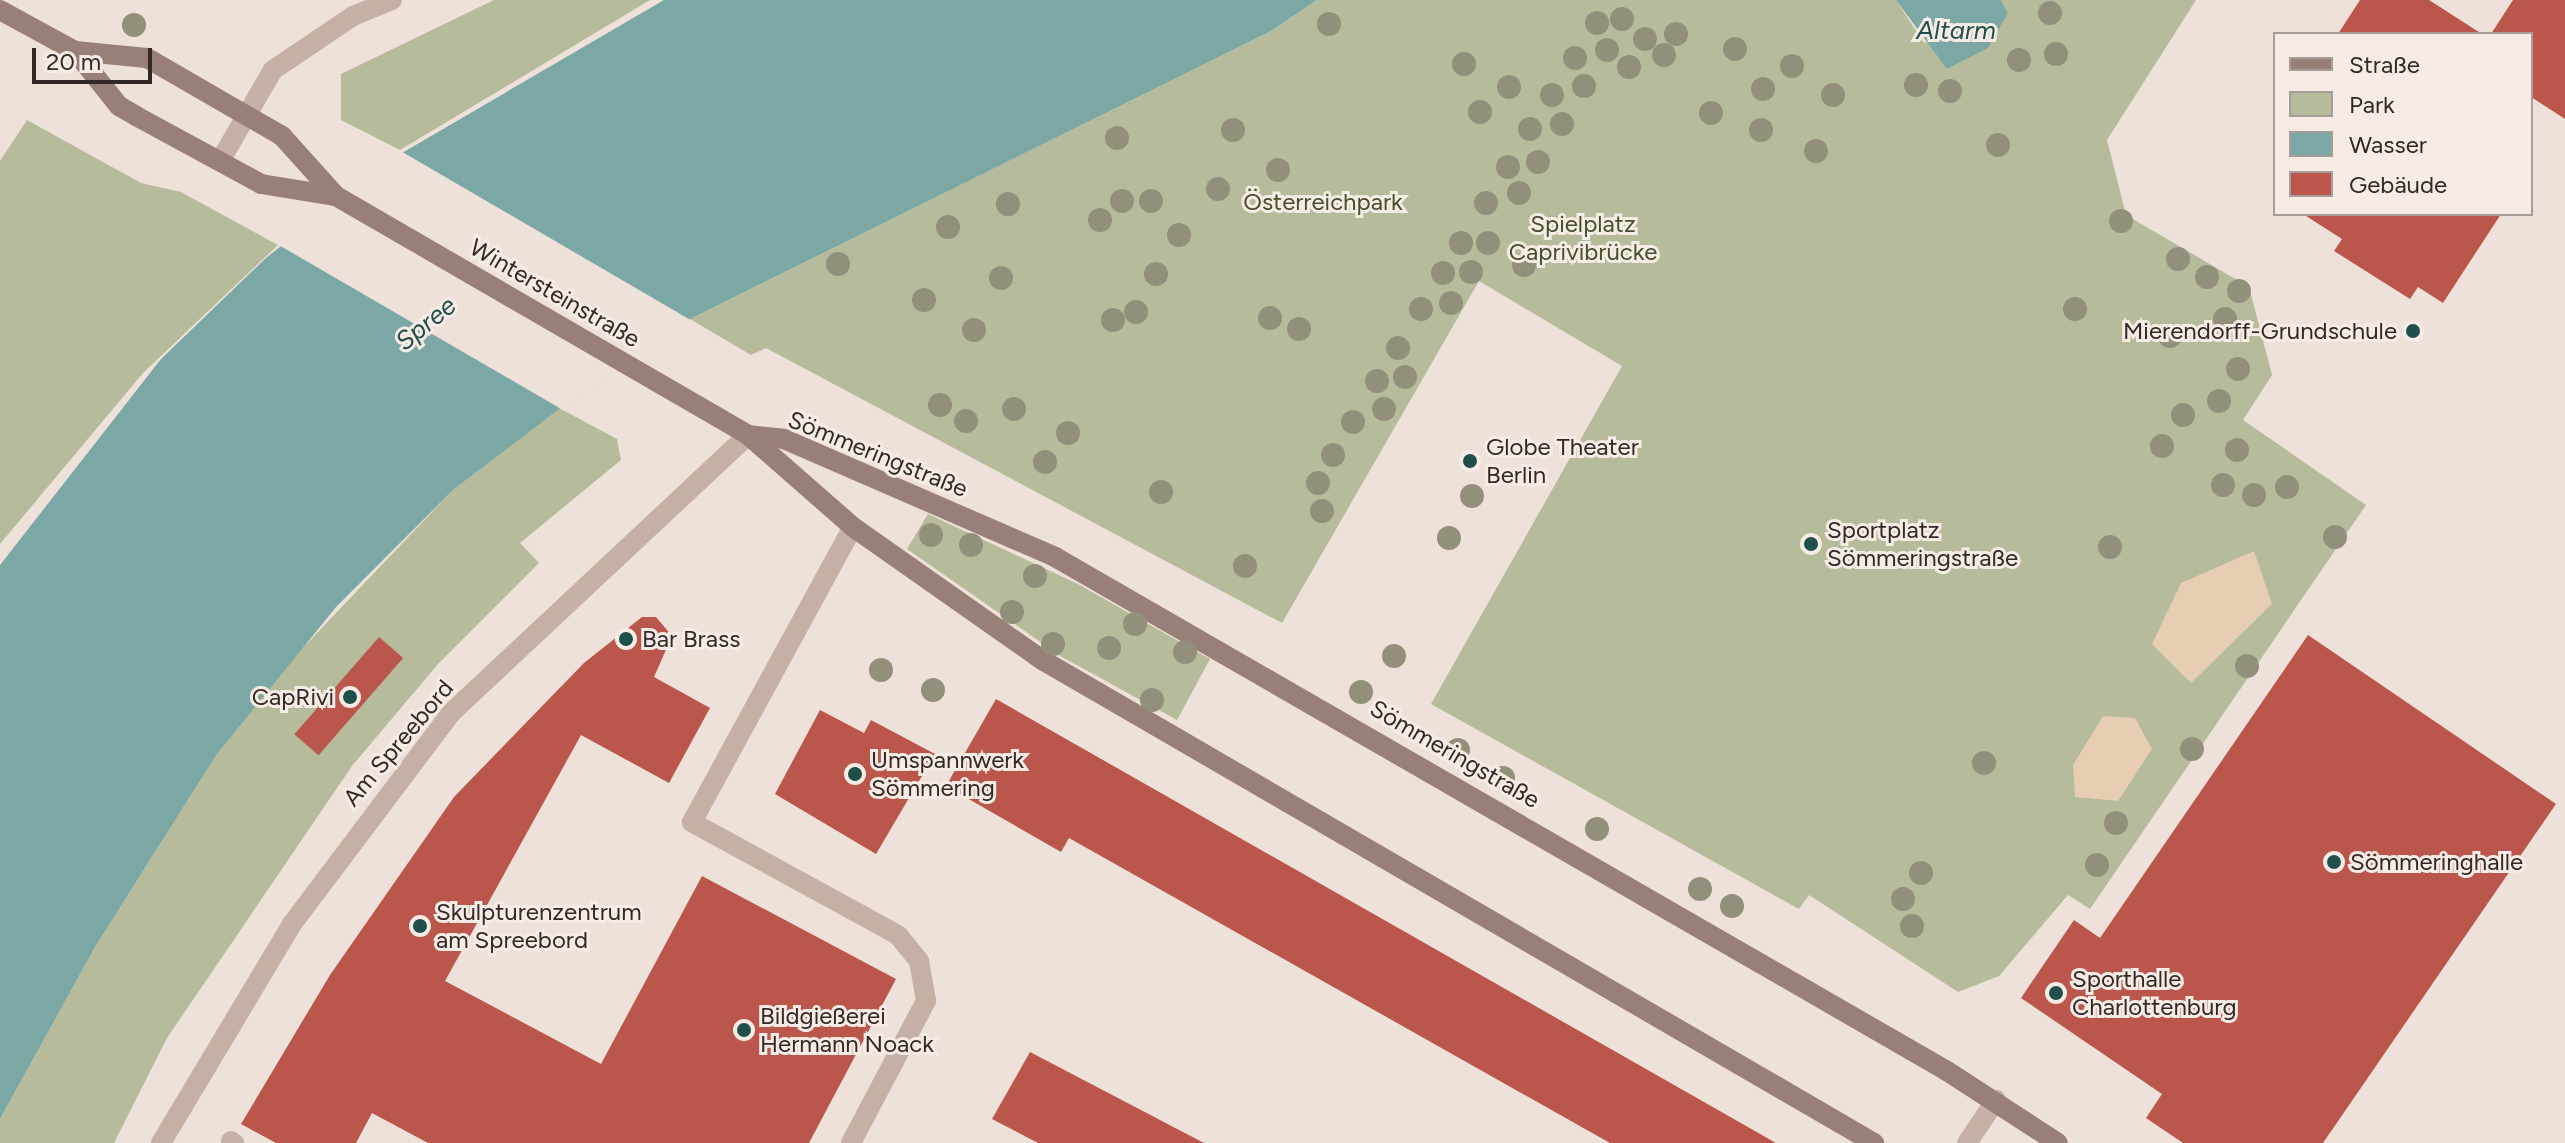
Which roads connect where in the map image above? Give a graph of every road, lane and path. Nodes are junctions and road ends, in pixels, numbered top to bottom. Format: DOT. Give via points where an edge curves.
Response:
graph roads {
  1 [pos="392,0"];
  2 [pos="0,10"];
  3 [pos="75,51"];
  4 [pos="247,115"];
  5 [pos="220,161"];
  6 [pos="336,196"];
  7 [pos="748,435"];
  8 [pos="853,527"];
  9 [pos="1996,1100"];
  10 [pos="161,1143"];
  11 [pos="851,1143"];
  12 [pos="1874,1143"];
  13 [pos="1967,1143"];
  14 [pos="2058,1143"];
  1 -- 4 [label="street" via="353,16 273,70"];
  2 -- 3 [label="street, Wintersteinstraße"];
  3 -- 4 [label="street, Wintersteinstraße" via="147,58"];
  3 -- 5 [label="street, Wintersteinstraße" via="119,106"];
  4 -- 5 [label="street"];
  4 -- 6 [label="street, Wintersteinstraße" via="282,136"];
  5 -- 6 [label="street, Wintersteinstraße" via="261,184"];
  6 -- 7 [label="street, Wintersteinstraße"];
  7 -- 8 [label="street, Sömmeringstraße"];
  7 -- 9 [label="street, Sömmeringstraße" via="784,439 1055,557"];
  7 -- 10 [label="street, Am Spreebord" via="451,713 292,924"];
  8 -- 11 [label="street" via="692,822 898,935 919,961 926,1001"];
  8 -- 12 [label="street, Sömmeringstraße" via="1044,661"];
  9 -- 13 [label="street"];
  9 -- 14 [label="street, Sömmeringstraße"];
}
